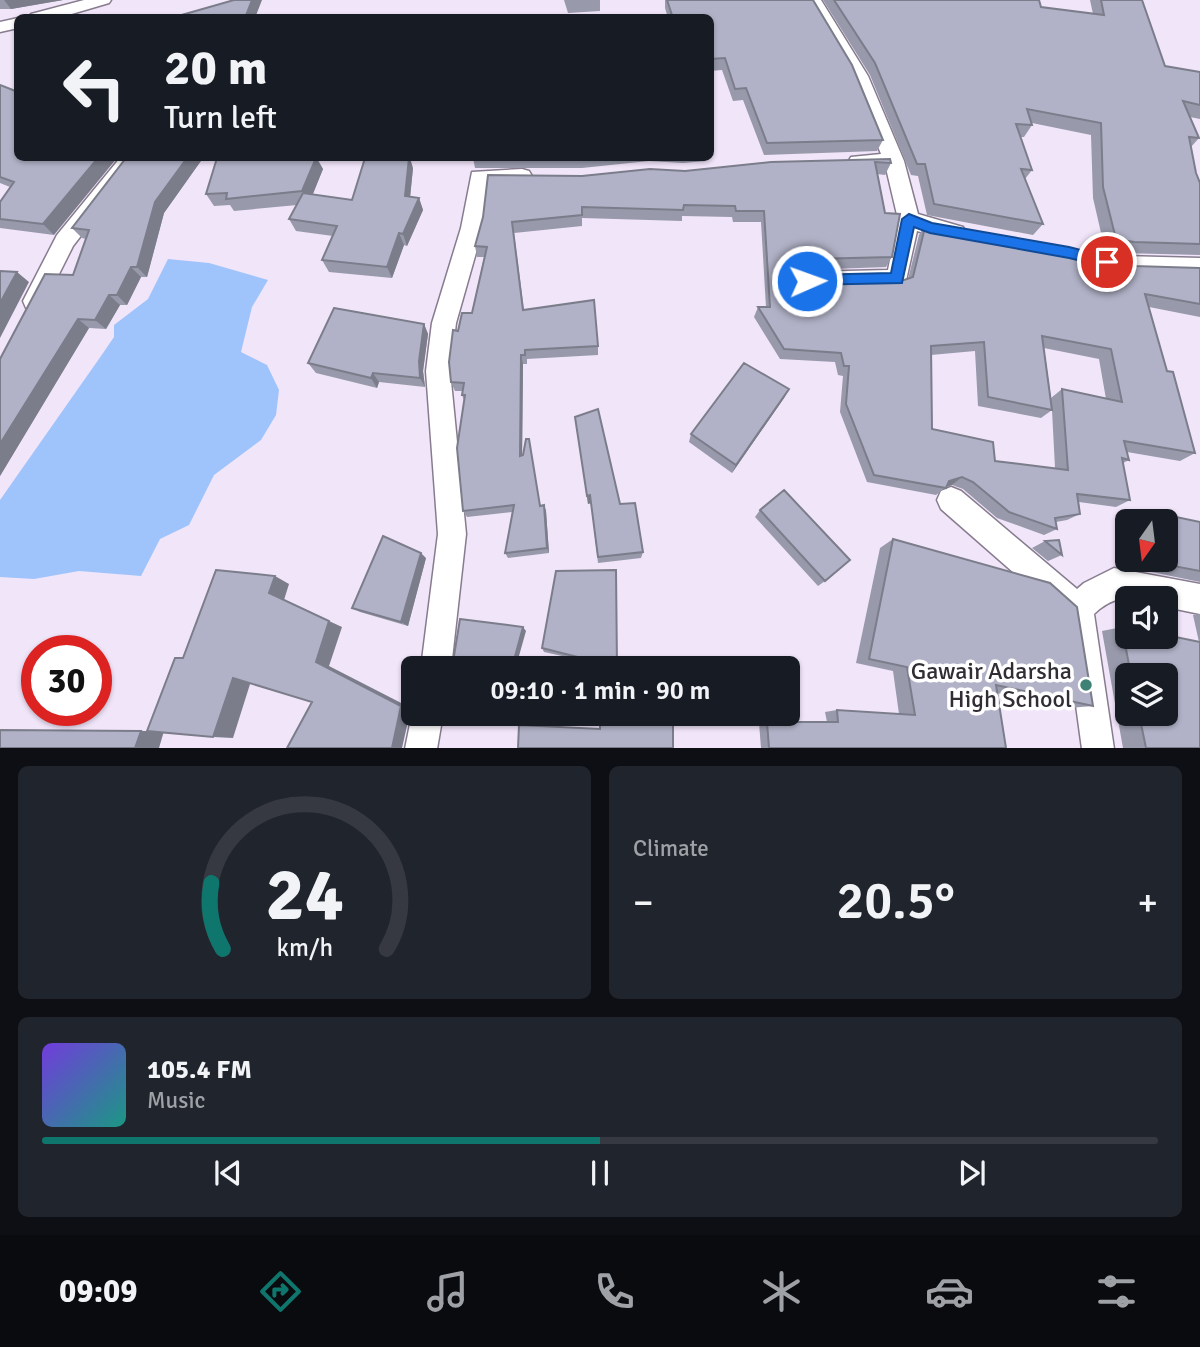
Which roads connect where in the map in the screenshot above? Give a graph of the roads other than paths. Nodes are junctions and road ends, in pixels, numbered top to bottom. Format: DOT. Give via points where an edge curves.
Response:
graph roads {
  1 [pos="103,0"];
  2 [pos="813,0"];
  3 [pos="52,14"];
  4 [pos="129,161"];
  5 [pos="894,161"];
  6 [pos="843,162"];
  7 [pos="537,176"];
  8 [pos="909,219"];
  9 [pos="970,236"];
  10 [pos="1080,256"];
  11 [pos="1200,267"];
  12 [pos="807,281"];
  13 [pos="25,320"];
  14 [pos="951,500"];
  15 [pos="1200,599"];
  16 [pos="1078,609"];
  17 [pos="437,656"];
  18 [pos="426,726"];
  19 [pos="421,748"];
  20 [pos="1098,748"];
  1 -- 3 [label="street"];
  2 -- 5 [label="street" via="859,76"];
  4 -- 13 [label="street" via="65,241"];
  5 -- 6 [label="street"];
  5 -- 8 [label="street"];
  7 -- 17 [label="street" via="479,177 472,228 444,323 438,371 452,534"];
  8 -- 9 [label="street"];
  8 -- 12 [label="street" via="897,279"];
  10 -- 11 [label="street" via="1122,264"];
  14 -- 16 [label="street"];
  15 -- 16 [label="street" via="1114,583 1094,593"];
  16 -- 20 [label="street"];
  18 -- 19 [label="street"];
}
